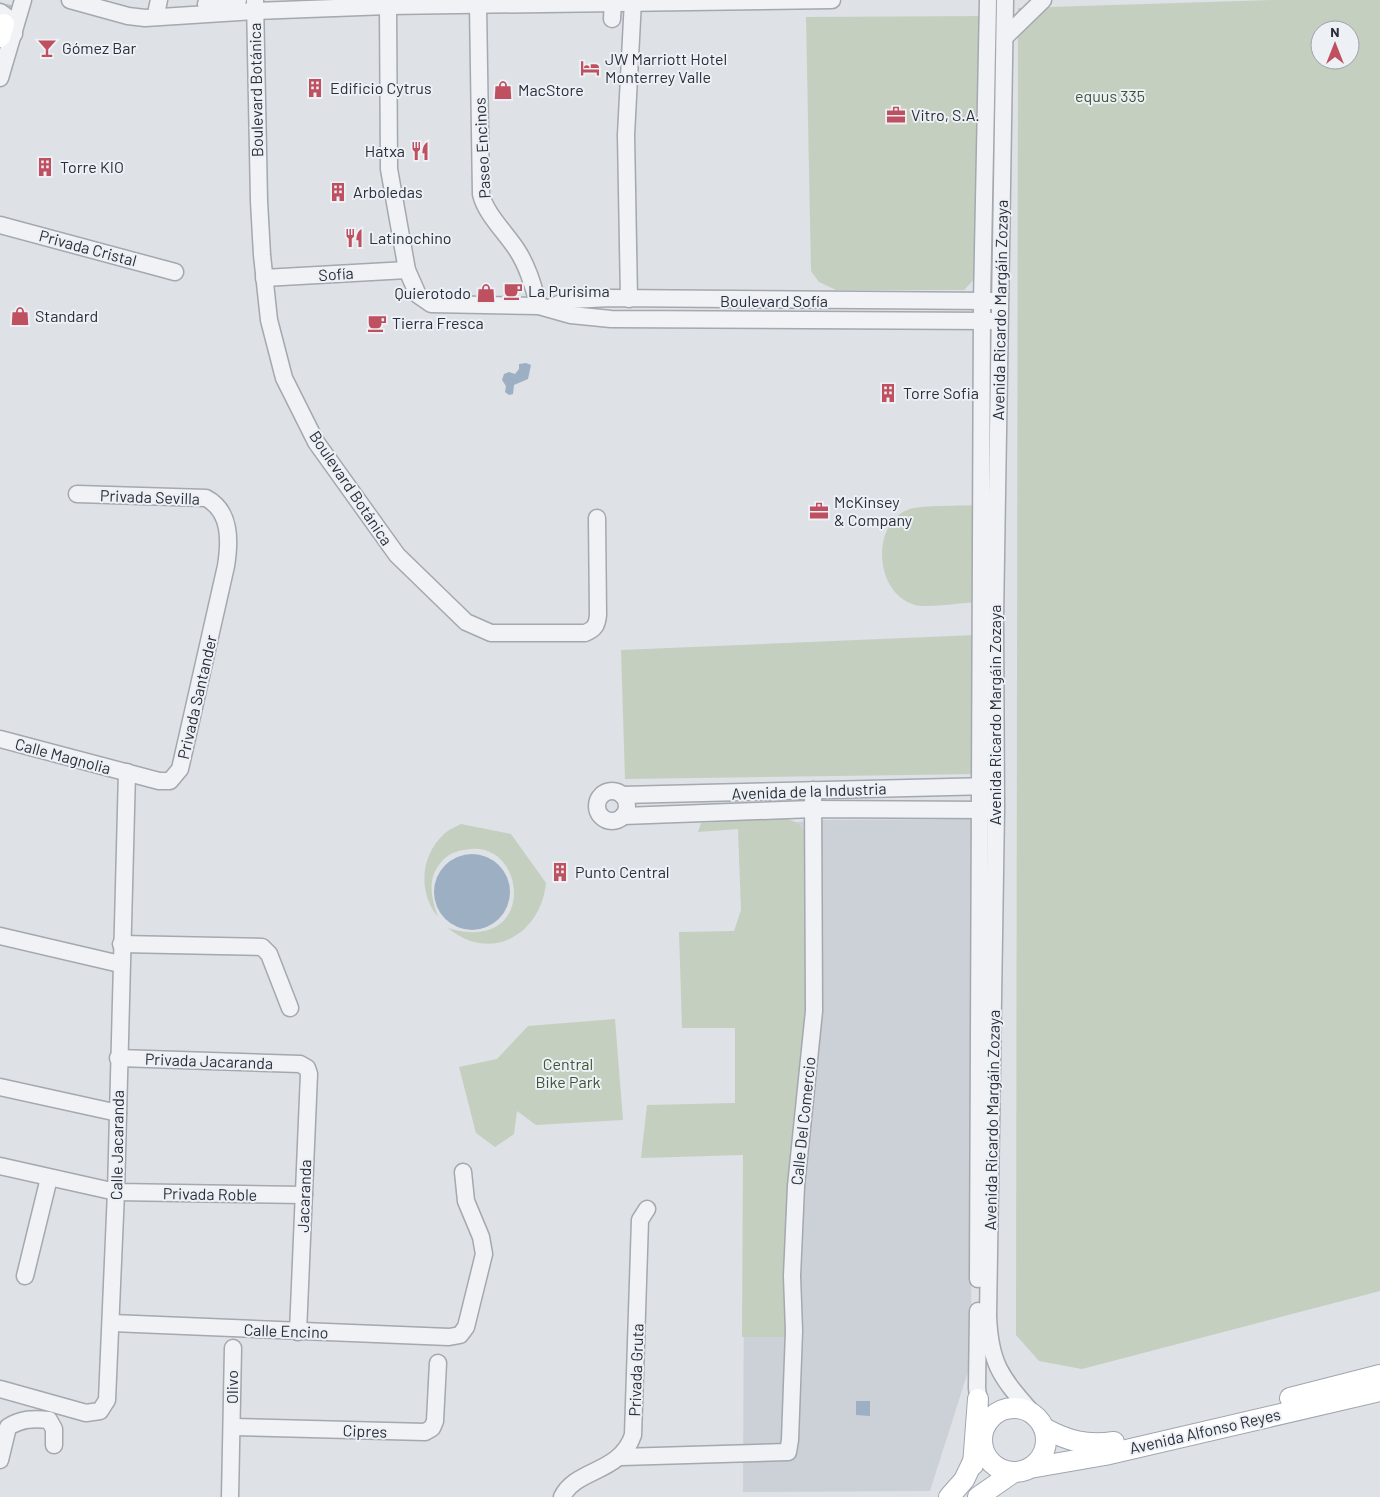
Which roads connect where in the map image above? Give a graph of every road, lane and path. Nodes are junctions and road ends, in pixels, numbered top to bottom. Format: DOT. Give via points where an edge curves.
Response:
graph roads {
  1 [pos="23,0"];
  2 [pos="70,0"];
  3 [pos="104,0"];
  4 [pos="238,0"];
  5 [pos="832,0"];
  6 [pos="988,0"];
  7 [pos="1005,0"];
  8 [pos="1043,0"];
  9 [pos="158,4"];
  10 [pos="255,5"];
  11 [pos="478,5"];
  12 [pos="388,6"];
  13 [pos="612,7"];
  14 [pos="633,7"];
  15 [pos="4,27"];
  16 [pos="1005,37"];
  17 [pos="0,78"];
  18 [pos="0,225"];
  19 [pos="175,272"];
  20 [pos="409,276"];
  21 [pos="264,278"];
  22 [pos="628,299"];
  23 [pos="982,300"];
  24 [pos="1000,300"];
  25 [pos="544,307"];
  26 [pos="982,321"];
  27 [pos="999,321"];
  28 [pos="77,494"];
  29 [pos="597,518"];
  30 [pos="226,566"];
  31 [pos="0,739"];
  32 [pos="127,772"];
  33 [pos="988,786"];
  34 [pos="813,790"];
  35 [pos="622,796"];
  36 [pos="813,809"];
  37 [pos="979,810"];
  38 [pos="996,810"];
  39 [pos="623,816"];
  40 [pos="0,936"];
  41 [pos="121,944"];
  42 [pos="120,964"];
  43 [pos="290,1008"];
  44 [pos="118,1058"];
  45 [pos="300,1064"];
  46 [pos="0,1087"];
  47 [pos="118,1113"];
  48 [pos="0,1166"];
  49 [pos="463,1172"];
  50 [pos="49,1178"];
  51 [pos="116,1192"];
  52 [pos="304,1195"];
  53 [pos="647,1208"];
  54 [pos="25,1276"];
  55 [pos="112,1323"];
  56 [pos="298,1332"];
  57 [pos="233,1348"];
  58 [pos="438,1363"];
  59 [pos="1380,1375"];
  60 [pos="0,1389"];
  61 [pos="1380,1391"];
  62 [pos="978,1400"];
  63 [pos="1039,1422"];
  64 [pos="232,1427"];
  65 [pos="983,1435"];
  66 [pos="54,1445"];
  67 [pos="621,1458"];
  68 [pos="0,1460"];
  69 [pos="973,1465"];
  70 [pos="1022,1470"];
  71 [pos="230,1497"];
  72 [pos="562,1497"];
  73 [pos="949,1497"];
  74 [pos="978,1497"];
  1 -- 15 [label="street"];
  2 -- 10 [label="street" via="145,18"];
  3 -- 9 [label="street" via="139,8"];
  4 -- 9 [label="street"];
  5 -- 14 [label="street"];
  6 -- 23 [label="street, Avenida Ricardo Margáin Zozaya"];
  7 -- 16 [label="street, Avenida Ricardo Margáin Zozaya"];
  8 -- 16 [label="street"];
  10 -- 12 [label="street"];
  10 -- 21 [label="street, Boulevard Botánica" via="257,168"];
  11 -- 12 [label="street"];
  11 -- 13 [label="street"];
  11 -- 25 [label="street, Paseo Encinos" via="481,194 485,207 519,253"];
  12 -- 20 [label="street" via="389,169"];
  13 -- 14 [label="street"];
  14 -- 22 [label="street" via="626,135"];
  15 -- 17 [label="street"];
  16 -- 24 [label="street, Avenida Ricardo Margáin Zozaya"];
  18 -- 19 [label="street, Privada Cristal"];
  20 -- 21 [label="street, Sofía"];
  20 -- 25 [label="street, Boulevard Sofía" via="418,295 431,304"];
  21 -- 29 [label="street, Boulevard Botánica" via="269,320 284,378 316,442 397,556 466,622 491,633 586,633 593,630 598,615"];
  22 -- 23 [label="street, Boulevard Sofía"];
  22 -- 25 [label="street, Boulevard Sofía" via="569,300"];
  23 -- 24 [label="street, Boulevard Sofía"];
  23 -- 26 [label="street, Avenida Ricardo Margáin Zozaya"];
  24 -- 27 [label="street, Avenida Ricardo Margáin Zozaya"];
  25 -- 26 [label="street, Boulevard Sofía" via="571,315 611,319"];
  26 -- 27 [label="street, Boulevard Sofía"];
  26 -- 33 [label="street, Avenida Ricardo Margáin Zozaya"];
  27 -- 33 [label="street, Avenida Ricardo Margáin Zozaya" via="995,618"];
  28 -- 30 [label="street, Privada Sevilla" via="206,498 218,508 226,523 229,550"];
  30 -- 32 [label="street, Privada Santander" via="180,769 174,778 165,782"];
  31 -- 32 [label="street, Calle Magnolia"];
  32 -- 41 [label="street, Calle Jacaranda"];
  33 -- 34 [label="street, Avenida de la Industria"];
  33 -- 37 [label="street, Avenida Ricardo Margáin Zozaya"];
  33 -- 38 [label="street, Avenida Ricardo Margáin Zozaya"];
  34 -- 35 [label="street, Avenida de la Industria"];
  34 -- 36 [label="street, Calle Del Comercio"];
  35 -- 39 [label="street" via="627,806"];
  35 -- 39 [label="street" via="617,792 606,793 601,796 597,807 607,820"];
  36 -- 37 [label="street, Avenida de la Industria"];
  36 -- 39 [label="street, Avenida de la Industria"];
  36 -- 67 [label="street, Calle Del Comercio" via="813,1029 796,1186 788,1452"];
  37 -- 38 [label="street, Avenida de la Industria"];
  37 -- 62 [label="street, Avenida Ricardo Margáin Zozaya"];
  38 -- 63 [label="street, Avenida Ricardo Margáin Zozaya" via="989,1337 997,1369"];
  40 -- 42 [label="street"];
  41 -- 42 [label="street, Calle Jacaranda"];
  41 -- 43 [label="street" via="262,946 269,954"];
  42 -- 44 [label="street, Calle Jacaranda"];
  44 -- 45 [label="street, Privada Jacaranda"];
  44 -- 47 [label="street, Calle Jacaranda"];
  45 -- 52 [label="street, Jacaranda" via="307,1068 309,1074"];
  46 -- 47 [label="street"];
  47 -- 51 [label="street, Calle Jacaranda"];
  48 -- 50 [label="street, Privada Roble"];
  49 -- 56 [label="street, Calle Encino" via="466,1202 481,1237 484,1254 470,1315 460,1334 449,1337"];
  50 -- 51 [label="street, Privada Roble"];
  50 -- 54 [label="street"];
  51 -- 52 [label="street, Privada Roble"];
  51 -- 55 [label="street, Calle Jacaranda"];
  52 -- 56 [label="street, Jacaranda"];
  53 -- 67 [label="street, Privada Gruta" via="640,1220 633,1435 629,1449"];
  55 -- 56 [label="street, Calle Encino"];
  55 -- 60 [label="street, Calle Jacaranda" via="107,1400 100,1411 86,1413"];
  57 -- 64 [label="street, Olivo"];
  58 -- 64 [label="street, Cipres" via="435,1421 432,1428 424,1432"];
  59 -- 63 [label="main road, Avenida Alfonso Reyes" via="1104,1443 1079,1444"];
  61 -- 70 [label="main road, Avenida Alfonso Reyes" via="1105,1455"];
  62 -- 65 [label="street, Avenida Ricardo Margáin Zozaya"];
  62 -- 69 [label="main road"];
  63 -- 65 [label="main road" via="1024,1410 1013,1408 991,1418"];
  63 -- 70 [label="main road" via="1045,1449 1040,1458"];
  64 -- 71 [label="street, Olivo"];
  65 -- 69 [label="main road"];
  65 -- 70 [label="main road" via="984,1452 996,1467"];
  66 -- 68 [label="street" via="54,1429 49,1420 18,1421 8,1427"];
  67 -- 72 [label="street" via="577,1482"];
  69 -- 73 [label="main road"];
  70 -- 74 [label="main road, Avenida Alfonso Reyes"];
}
